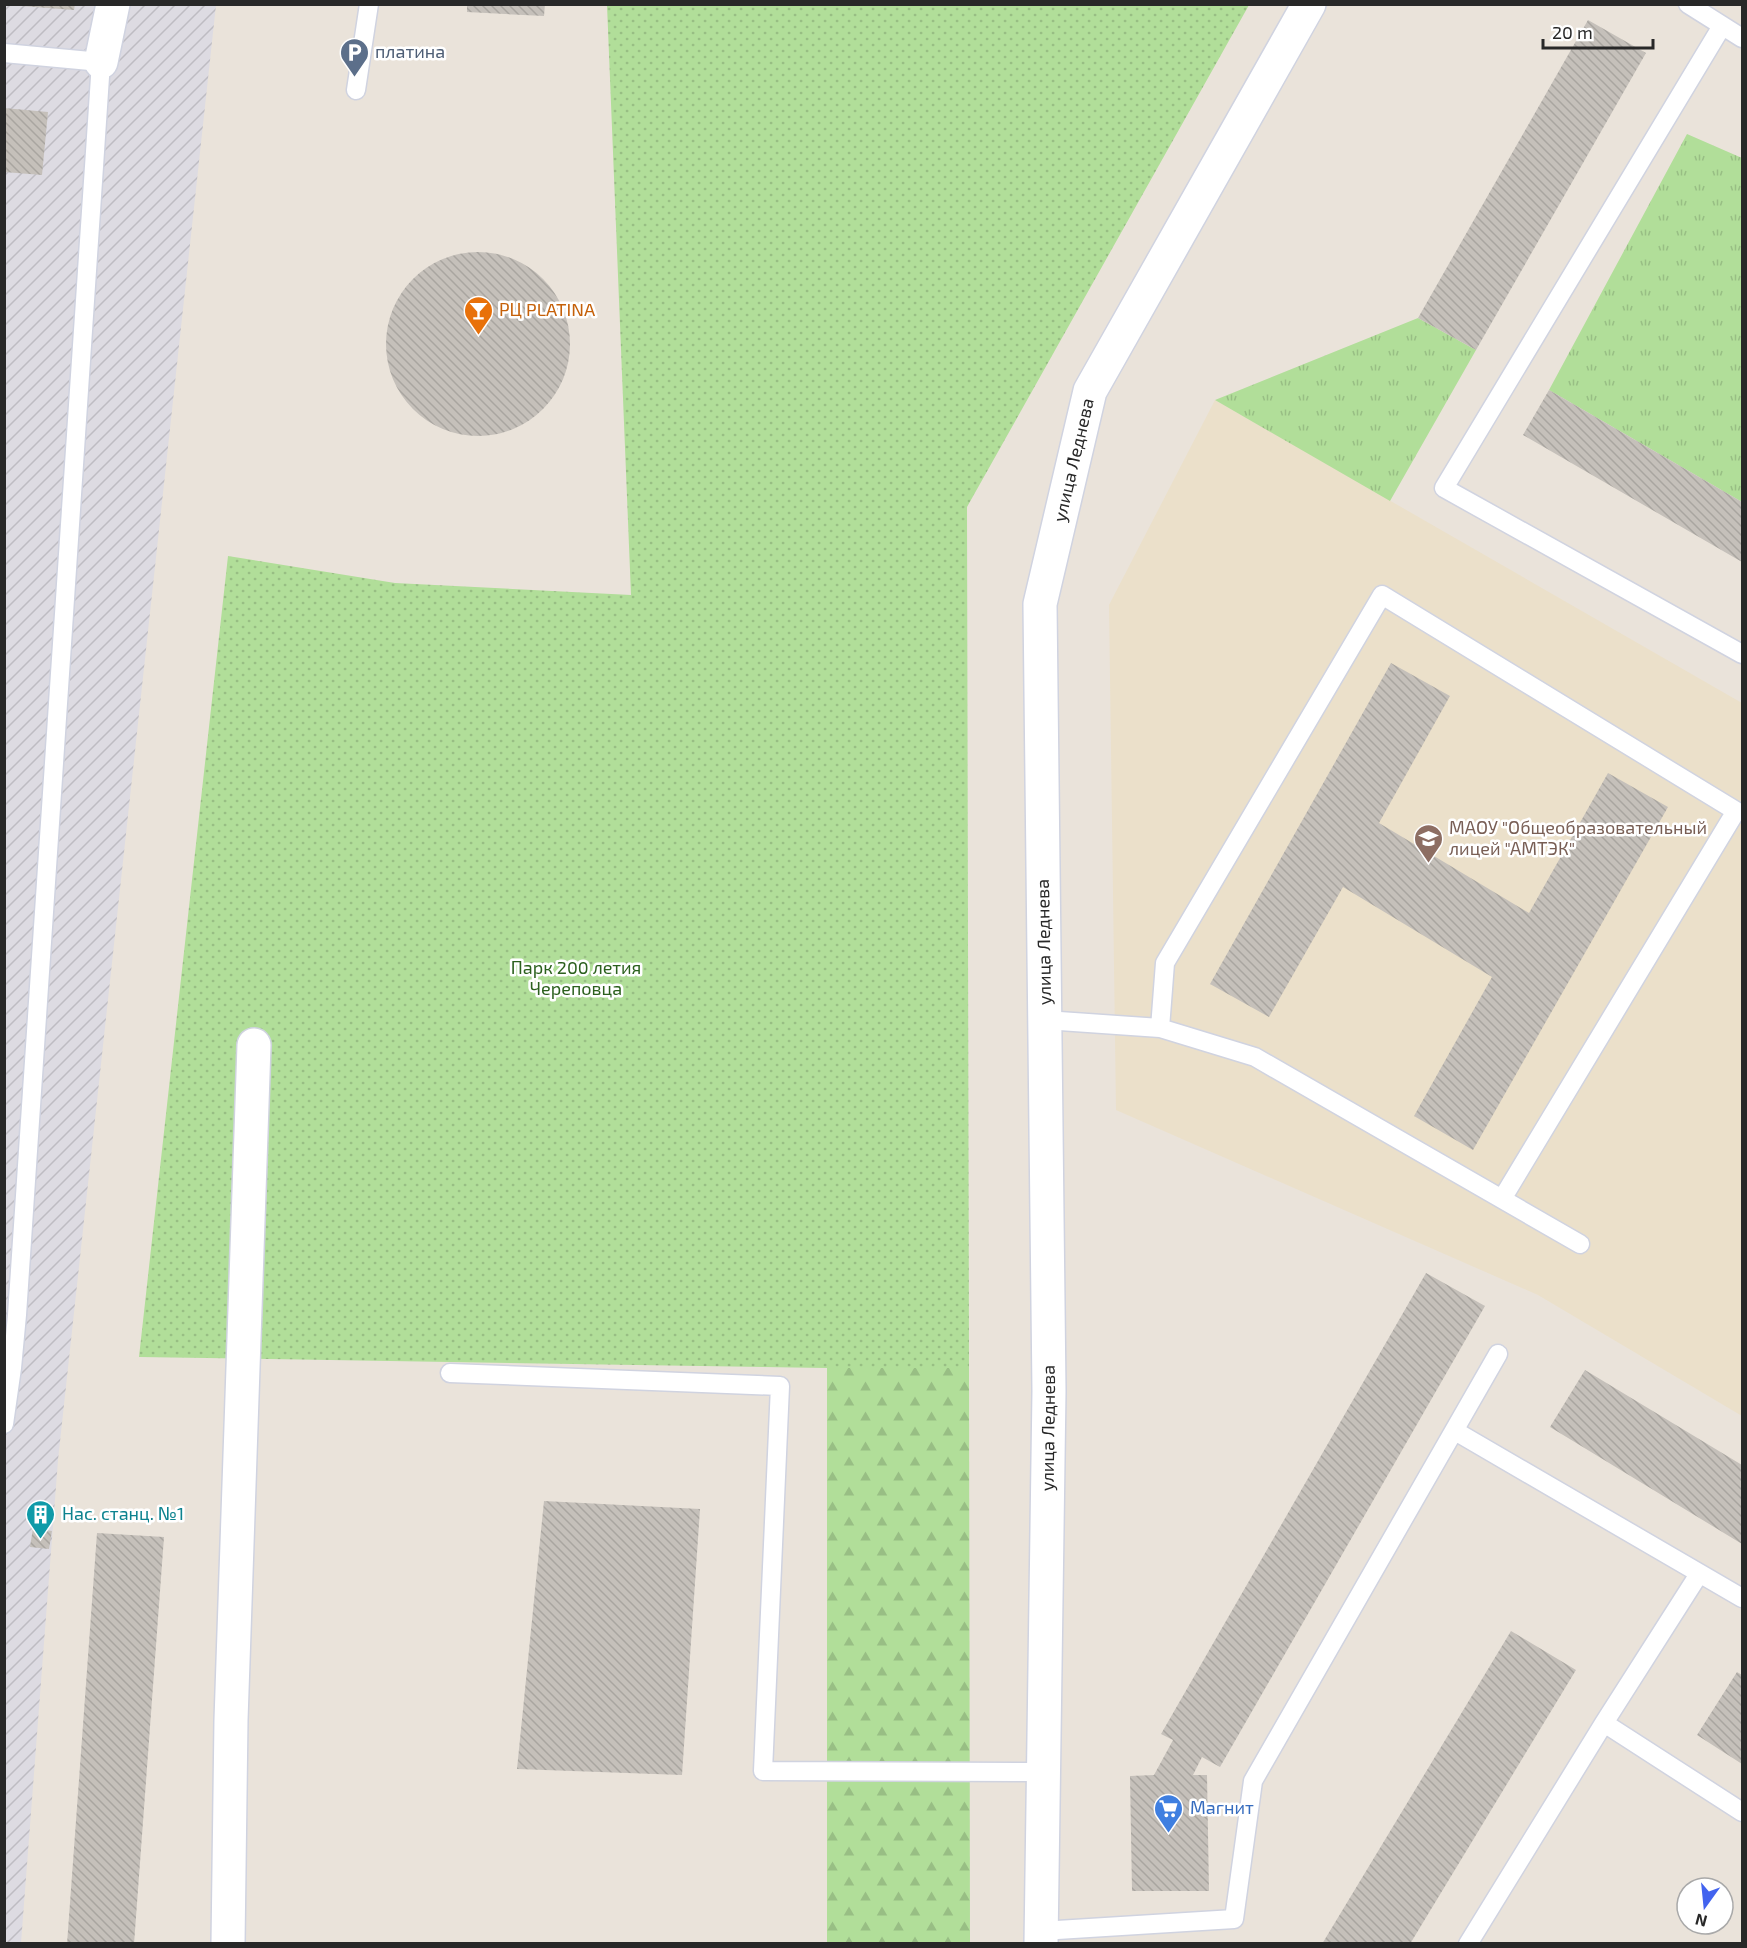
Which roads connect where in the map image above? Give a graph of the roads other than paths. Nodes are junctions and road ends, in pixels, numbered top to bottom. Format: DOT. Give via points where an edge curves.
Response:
graph roads {
  1 [pos="113,4"];
  2 [pos="369,4"];
  3 [pos="1309,4"];
  4 [pos="1688,4"];
  5 [pos="1722,26"];
  6 [pos="1743,38"];
  7 [pos="4,53"];
  8 [pos="101,62"];
  9 [pos="356,90"];
  10 [pos="1743,654"];
  11 [pos="1045,1020"];
  12 [pos="1160,1028"];
  13 [pos="254,1045"];
  14 [pos="1502,1199"];
  15 [pos="1580,1244"];
  16 [pos="1498,1354"];
  17 [pos="450,1373"];
  18 [pos="4,1424"];
  19 [pos="1455,1431"];
  20 [pos="1699,1574"];
  21 [pos="1743,1598"];
  22 [pos="1604,1723"];
  23 [pos="1044,1772"];
  24 [pos="1743,1812"];
  25 [pos="1041,1937"];
  26 [pos="228,1944"];
  27 [pos="1468,1944"];
  1 -- 8 [label="street"];
  2 -- 9 [label="lane"];
  3 -- 11 [label="street, улица Леднева" via="1090,391 1040,604"];
  4 -- 5 [label="lane"];
  5 -- 6 [label="lane"];
  5 -- 10 [label="lane" via="1444,488"];
  7 -- 8 [label="lane"];
  8 -- 18 [label="lane" via="17,1315"];
  11 -- 12 [label="lane"];
  11 -- 23 [label="street, улица Леднева" via="1049,1391"];
  12 -- 14 [label="lane" via="1255,1057"];
  12 -- 14 [label="lane" via="1165,963 1382,595 1736,811"];
  13 -- 26 [label="street" via="231,1720"];
  14 -- 15 [label="lane"];
  16 -- 19 [label="lane"];
  17 -- 23 [label="lane" via="780,1386 763,1771"];
  19 -- 20 [label="lane"];
  19 -- 25 [label="lane" via="1253,1781 1234,1919"];
  20 -- 21 [label="lane"];
  20 -- 22 [label="lane"];
  22 -- 24 [label="lane"];
  22 -- 27 [label="lane"];
  23 -- 25 [label="street, улица Леднева"];
}
